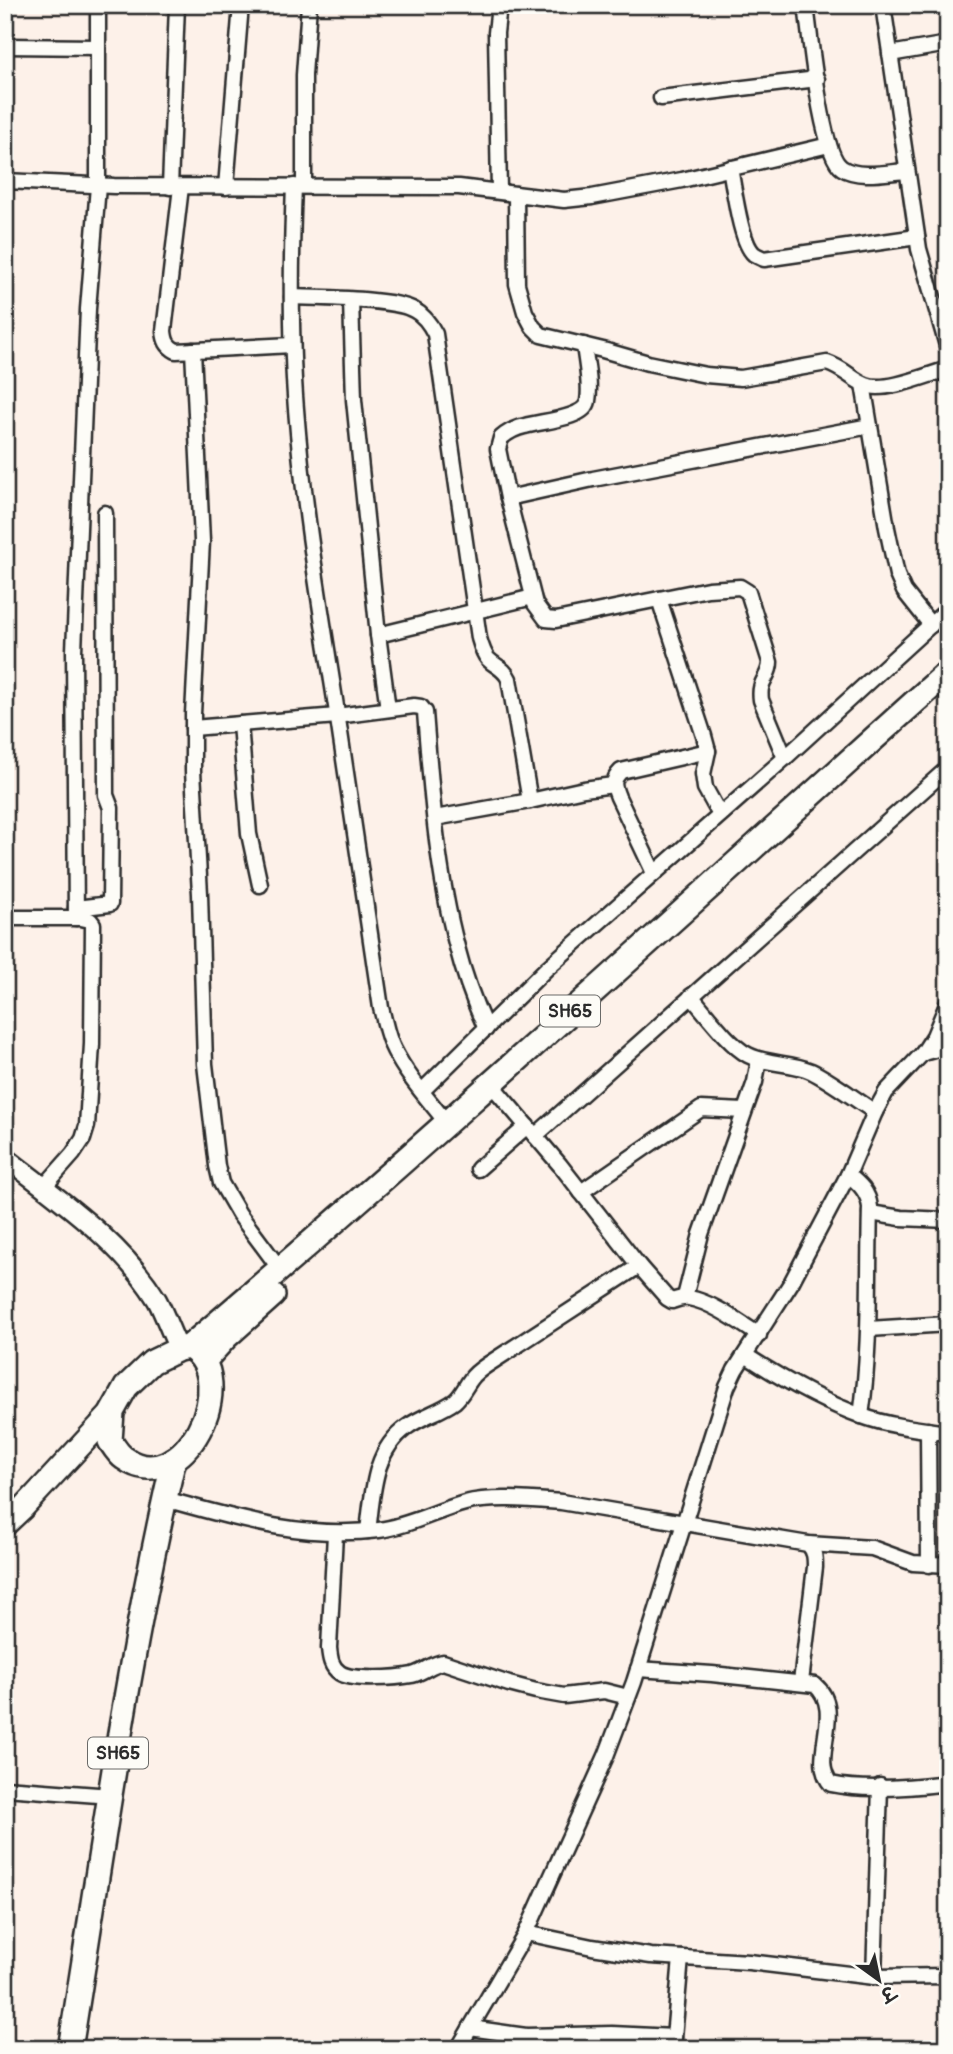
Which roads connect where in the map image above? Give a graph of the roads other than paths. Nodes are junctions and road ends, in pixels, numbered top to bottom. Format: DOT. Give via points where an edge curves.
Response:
graph roads {
  1 [pos="98,5"];
  2 [pos="177,5"];
  3 [pos="241,5"];
  4 [pos="309,5"];
  5 [pos="499,5"];
  6 [pos="806,5"];
  7 [pos="883,5"];
  8 [pos="948,44"];
  9 [pos="5,46"];
  10 [pos="98,47"];
  11 [pos="890,54"];
  12 [pos="817,79"];
  13 [pos="661,98"];
  14 [pos="829,145"];
  15 [pos="730,168"];
  16 [pos="907,171"];
  17 [pos="5,181"];
  18 [pos="98,186"];
  19 [pos="299,186"];
  20 [pos="176,187"];
  21 [pos="226,187"];
  22 [pos="499,191"];
  23 [pos="516,194"];
  24 [pos="917,237"];
  25 [pos="292,297"];
  26 [pos="351,300"];
  27 [pos="292,345"];
  28 [pos="584,345"];
  29 [pos="948,349"];
  30 [pos="193,350"];
  31 [pos="948,369"];
  32 [pos="863,384"];
  33 [pos="870,426"];
  34 [pos="508,498"];
  35 [pos="105,513"];
  36 [pos="533,597"];
  37 [pos="659,599"];
  38 [pos="948,609"];
  39 [pos="473,610"];
  40 [pos="931,625"];
  41 [pos="378,635"];
  42 [pos="948,672"];
  43 [pos="948,690"];
  44 [pos="388,709"];
  45 [pos="337,716"];
  46 [pos="240,724"];
  47 [pos="193,729"];
  48 [pos="708,751"];
  49 [pos="785,758"];
  50 [pos="948,768"];
  51 [pos="613,785"];
  52 [pos="530,801"];
  53 [pos="720,816"];
  54 [pos="435,818"];
  55 [pos="654,873"];
  56 [pos="260,885"];
  57 [pos="76,913"];
  58 [pos="5,918"];
  59 [pos="691,996"];
  60 [pos="948,1002"];
  61 [pos="486,1028"];
  62 [pos="948,1045"];
  63 [pos="923,1053"];
  64 [pos="759,1060"];
  65 [pos="495,1088"];
  66 [pos="422,1091"];
  67 [pos="744,1111"];
  68 [pos="875,1112"];
  69 [pos="446,1122"];
  70 [pos="531,1131"];
  71 [pos="5,1157"];
  72 [pos="478,1169"];
  73 [pos="848,1175"];
  74 [pos="43,1188"];
  75 [pos="581,1192"];
  76 [pos="870,1213"];
  77 [pos="948,1220"];
  78 [pos="639,1266"];
  79 [pos="280,1269"];
  80 [pos="685,1297"];
  81 [pos="948,1324"];
  82 [pos="869,1329"];
  83 [pos="759,1335"];
  84 [pos="191,1352"];
  85 [pos="745,1355"];
  86 [pos="112,1412"];
  87 [pos="861,1416"];
  88 [pos="928,1430"];
  89 [pos="948,1433"];
  90 [pos="174,1459"];
  91 [pos="165,1499"];
  92 [pos="684,1524"];
  93 [pos="5,1525"];
  94 [pos="368,1531"];
  95 [pos="335,1534"];
  96 [pos="807,1544"];
  97 [pos="929,1565"];
  98 [pos="948,1565"];
  99 [pos="638,1670"];
  100 [pos="800,1682"];
  101 [pos="628,1697"];
  102 [pos="948,1783"];
  103 [pos="880,1786"];
  104 [pos="5,1788"];
  105 [pos="111,1796"];
  106 [pos="526,1933"];
  107 [pos="681,1958"];
  108 [pos="948,1976"];
  109 [pos="874,1977"];
  110 [pos="470,2028"];
  111 [pos="674,2043"];
  112 [pos="70,2049"];
  113 [pos="458,2049"];
  1 -- 10 [label="street"];
  2 -- 20 [label="street"];
  3 -- 21 [label="street"];
  4 -- 19 [label="street"];
  5 -- 22 [label="street"];
  6 -- 12 [label="street"];
  7 -- 11 [label="street"];
  8 -- 11 [label="street"];
  9 -- 10 [label="street"];
  10 -- 18 [label="street"];
  11 -- 16 [label="street"];
  12 -- 13 [label="street"];
  12 -- 14 [label="street"];
  14 -- 15 [label="street"];
  14 -- 16 [label="street" via="837,164 845,170"];
  15 -- 23 [label="street" via="592,197 549,200"];
  15 -- 24 [label="street" via="746,239 754,255 764,259"];
  16 -- 24 [label="street"];
  17 -- 18 [label="street"];
  18 -- 20 [label="street"];
  18 -- 57 [label="street" via="88,309 75,637"];
  19 -- 21 [label="street"];
  19 -- 22 [label="street" via="446,186"];
  19 -- 25 [label="street"];
  20 -- 21 [label="street"];
  20 -- 30 [label="street" via="165,341 176,351"];
  22 -- 23 [label="street"];
  23 -- 28 [label="street" via="517,284 524,312 541,335"];
  24 -- 29 [label="street"];
  25 -- 26 [label="street"];
  25 -- 27 [label="street"];
  26 -- 39 [label="street" via="412,309 428,320 435,334"];
  26 -- 41 [label="street" via="354,400"];
  27 -- 30 [label="street"];
  27 -- 45 [label="street" via="305,506"];
  28 -- 32 [label="street" via="648,363 741,378 827,363"];
  28 -- 34 [label="street" via="589,390 582,411 525,426 501,438"];
  30 -- 47 [label="street" via="202,541"];
  31 -- 32 [label="street" via="887,386"];
  32 -- 33 [label="street"];
  33 -- 34 [label="street"];
  33 -- 40 [label="street" via="897,575"];
  34 -- 36 [label="street"];
  35 -- 57 [label="street" via="110,904"];
  36 -- 37 [label="street" via="545,619 556,620"];
  36 -- 39 [label="street"];
  37 -- 48 [label="street"];
  37 -- 49 [label="street" via="728,586 748,592 770,662 761,700"];
  38 -- 40 [label="street"];
  39 -- 41 [label="street"];
  39 -- 52 [label="street" via="482,650 509,679"];
  40 -- 49 [label="street"];
  41 -- 44 [label="street"];
  42 -- 65 [label="main road, SH65"];
  43 -- 65 [label="main road, SH65"];
  44 -- 45 [label="street"];
  44 -- 54 [label="street" via="414,706 425,712"];
  45 -- 46 [label="street"];
  45 -- 66 [label="street" via="383,1017 393,1050"];
  46 -- 47 [label="street"];
  46 -- 56 [label="street" via="249,834"];
  47 -- 79 [label="street" via="205,1064 217,1166 228,1198"];
  48 -- 51 [label="street" via="621,771"];
  48 -- 53 [label="street" via="705,788"];
  49 -- 53 [label="street"];
  50 -- 59 [label="street"];
  51 -- 52 [label="street"];
  51 -- 55 [label="street"];
  52 -- 54 [label="street"];
  53 -- 55 [label="street"];
  54 -- 61 [label="street" via="456,945"];
  55 -- 61 [label="street"];
  57 -- 58 [label="street"];
  57 -- 74 [label="street" via="90,920 94,930 88,1126 73,1154"];
  59 -- 64 [label="street" via="738,1048"];
  59 -- 70 [label="street"];
  60 -- 63 [label="street"];
  61 -- 66 [label="street"];
  62 -- 63 [label="street"];
  63 -- 68 [label="street"];
  64 -- 67 [label="street"];
  64 -- 68 [label="street" via="812,1071"];
  65 -- 69 [label="main road, SH65"];
  65 -- 70 [label="street"];
  65 -- 84 [label="main road, SH65" via="226,1337"];
  66 -- 69 [label="street"];
  67 -- 75 [label="street" via="701,1109"];
  67 -- 80 [label="street" via="701,1234"];
  68 -- 73 [label="street"];
  69 -- 79 [label="main road, SH65"];
  70 -- 72 [label="street"];
  70 -- 75 [label="street"];
  71 -- 74 [label="street"];
  73 -- 76 [label="street" via="866,1193"];
  73 -- 83 [label="street"];
  74 -- 84 [label="street" via="109,1242 137,1273"];
  75 -- 78 [label="street"];
  76 -- 77 [label="street"];
  76 -- 82 [label="street"];
  78 -- 80 [label="street" via="667,1298"];
  78 -- 94 [label="street" via="487,1365 457,1399 396,1436 380,1460"];
  79 -- 84 [label="main road, SH65"];
  80 -- 83 [label="street"];
  81 -- 82 [label="street"];
  82 -- 87 [label="street"];
  83 -- 85 [label="street"];
  84 -- 86 [label="main road, SH65" via="152,1362 126,1387"];
  84 -- 90 [label="main road, SH65" via="209,1375 210,1402 190,1445"];
  85 -- 87 [label="street" via="788,1383"];
  85 -- 92 [label="street" via="727,1387"];
  86 -- 90 [label="main road" via="110,1441 121,1456 147,1468"];
  86 -- 93 [label="main road"];
  87 -- 88 [label="street"];
  88 -- 89 [label="street"];
  88 -- 97 [label="street"];
  90 -- 91 [label="main road, SH65"];
  91 -- 95 [label="street" via="232,1517"];
  91 -- 105 [label="main road, SH65"];
  92 -- 94 [label="street" via="561,1502 503,1500 468,1502 400,1526"];
  92 -- 96 [label="street"];
  92 -- 99 [label="street"];
  94 -- 95 [label="street"];
  95 -- 101 [label="street" via="329,1648 330,1660 339,1673 414,1675 443,1662 536,1691 564,1696 604,1691"];
  96 -- 97 [label="street" via="872,1548"];
  96 -- 100 [label="street" via="813,1550 815,1567"];
  97 -- 98 [label="street"];
  99 -- 100 [label="street"];
  99 -- 101 [label="street"];
  100 -- 103 [label="street" via="815,1685 826,1700 826,1778 841,1786"];
  101 -- 106 [label="street"];
  102 -- 103 [label="street"];
  103 -- 109 [label="street"];
  104 -- 105 [label="street"];
  105 -- 112 [label="main road, SH65"];
  106 -- 107 [label="street"];
  106 -- 110 [label="street"];
  107 -- 109 [label="street"];
  107 -- 111 [label="street"];
  108 -- 109 [label="street"];
  110 -- 111 [label="street" via="526,2036 612,2034"];
  110 -- 113 [label="street"];
}
